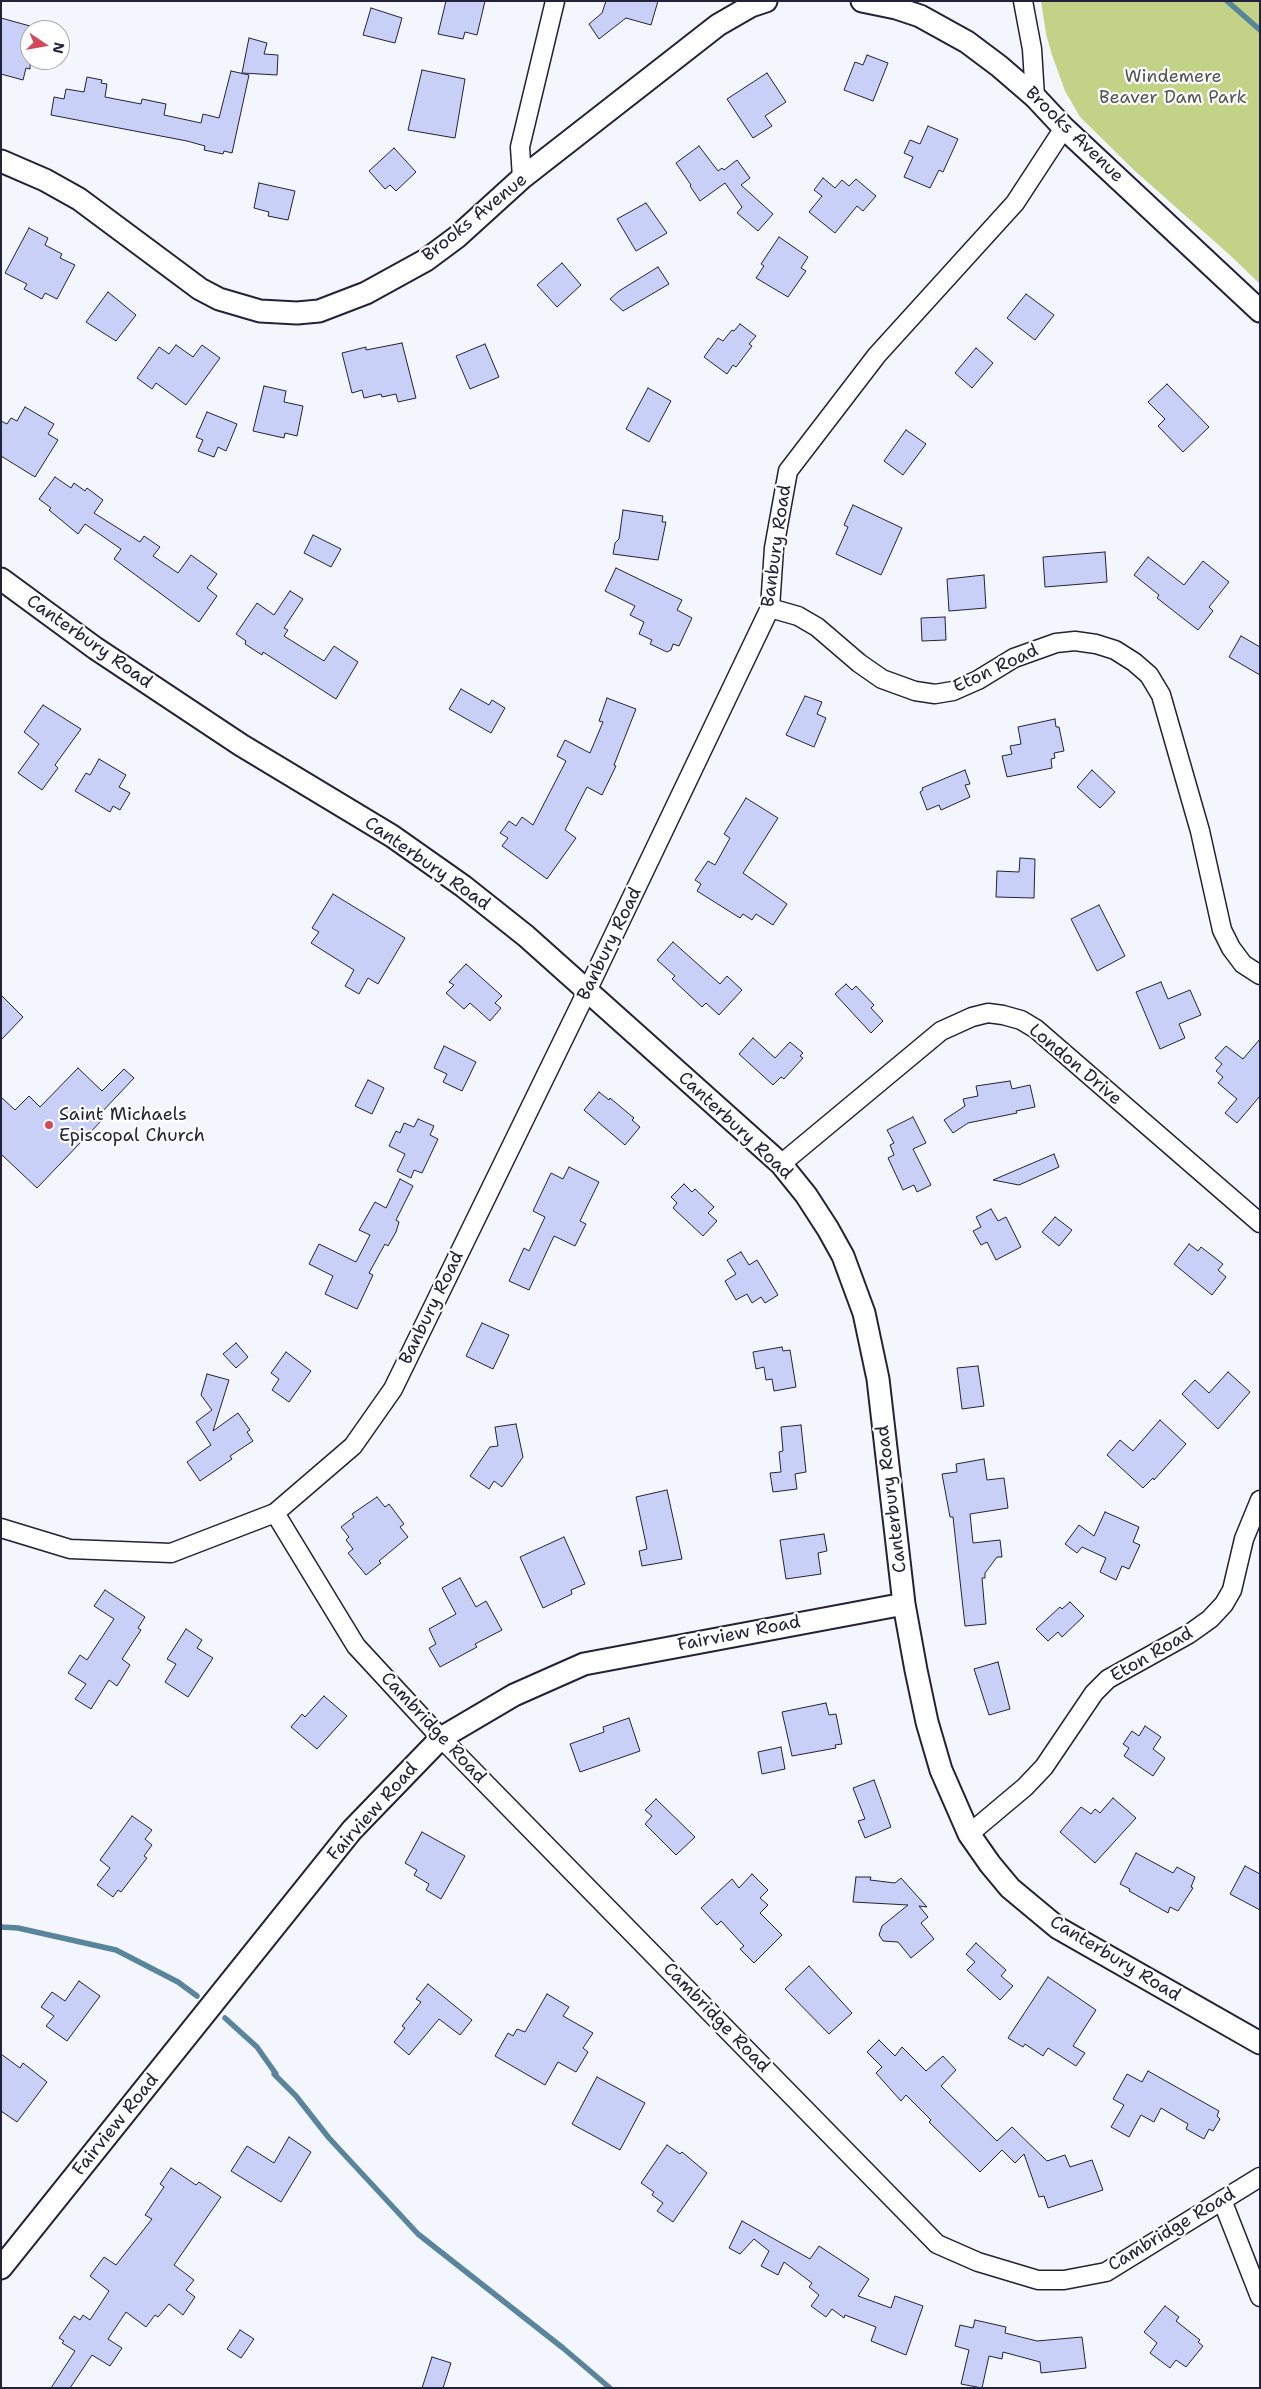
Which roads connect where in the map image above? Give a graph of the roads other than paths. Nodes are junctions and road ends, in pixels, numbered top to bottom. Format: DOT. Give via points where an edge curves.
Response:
graph roads {
  1 [pos="555,1"];
  2 [pos="766,1"];
  3 [pos="862,1"];
  4 [pos="1023,1"];
  5 [pos="1035,97"];
  6 [pos="1064,128"];
  7 [pos="1,160"];
  8 [pos="522,178"];
  9 [pos="1260,310"];
  10 [pos="1,579"];
  11 [pos="770,608"];
  12 [pos="1260,976"];
  13 [pos="587,991"];
  14 [pos="781,1164"];
  15 [pos="1260,1222"];
  16 [pos="1260,1500"];
  17 [pos="275,1513"];
  18 [pos="1,1528"];
  19 [pos="904,1604"];
  20 [pos="441,1738"];
  21 [pos="969,1834"];
  22 [pos="1260,2044"];
  23 [pos="1260,2177"];
  24 [pos="1222,2200"];
  25 [pos="1,2268"];
  26 [pos="1260,2297"];
  1 -- 8 [label="street" via="520,147"];
  2 -- 8 [label="street, Brooks Avenue" via="718,26"];
  3 -- 5 [label="street, Brooks Avenue" via="896,8 943,27 999,66"];
  4 -- 5 [label="street" via="1032,49"];
  5 -- 6 [label="street, Brooks Avenue"];
  6 -- 9 [label="street, Brooks Avenue"];
  6 -- 11 [label="street, Banbury Road" via="1015,203 877,355 788,471 774,548"];
  7 -- 8 [label="street, Brooks Avenue" via="79,199 219,300 260,312 278,313 319,311 342,304 396,278 457,237"];
  10 -- 13 [label="street, Canterbury Road" via="95,648 242,745 392,836 526,936"];
  11 -- 12 [label="street, Eton Road" via="798,616 817,626 882,679 915,692 935,694 953,691 1014,658 1056,643 1096,644 1115,650 1134,662 1149,675 1161,695 1200,831 1222,930 1243,964"];
  11 -- 13 [label="street, Banbury Road"];
  13 -- 14 [label="street, Canterbury Road"];
  13 -- 17 [label="street, Banbury Road" via="393,1389 352,1446"];
  14 -- 15 [label="street, London Drive" via="941,1031 988,1013 1021,1020 1036,1029"];
  14 -- 19 [label="street, Canterbury Road" via="832,1236 854,1282 864,1313 878,1379"];
  16 -- 21 [label="street, Eton Road" via="1244,1540 1232,1590 1224,1604 1189,1634 1108,1679 1094,1693 1044,1766 1025,1787"];
  17 -- 18 [label="street, Banbury Road" via="171,1553 70,1549"];
  17 -- 20 [label="street, Cambridge Road" via="356,1646"];
  19 -- 20 [label="street, Fairview Road" via="584,1664 514,1695"];
  19 -- 21 [label="street, Canterbury Road" via="927,1722 941,1770"];
  20 -- 24 [label="street, Cambridge Road" via="937,2244 978,2262 1038,2280 1064,2280 1106,2272"];
  20 -- 25 [label="street, Fairview Road" via="352,1830"];
  21 -- 22 [label="street, Canterbury Road" via="1010,1888 1058,1928"];
  23 -- 24 [label="street, Cambridge Road"];
  24 -- 26 [label="street"];
}
